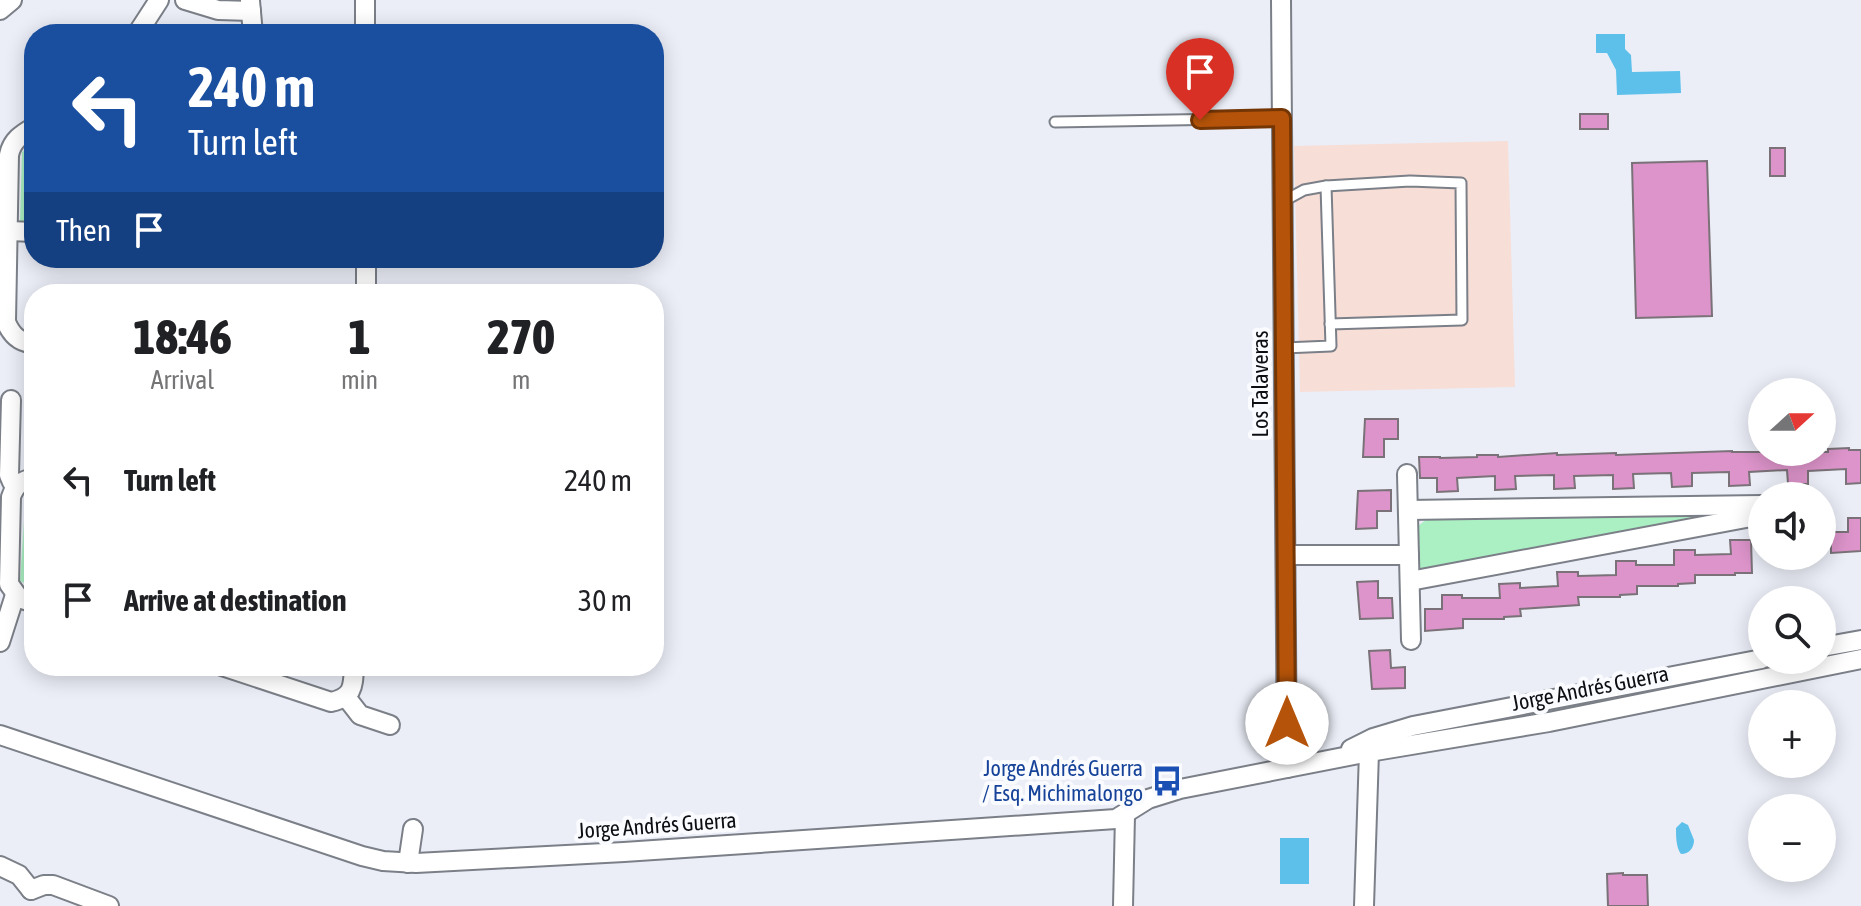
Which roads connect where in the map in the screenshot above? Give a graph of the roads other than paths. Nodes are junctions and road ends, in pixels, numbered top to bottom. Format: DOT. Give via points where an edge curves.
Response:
graph roads {
  1 [pos="12,0"];
  2 [pos="159,0"];
  3 [pos="185,0"];
  4 [pos="365,0"];
  5 [pos="1281,0"];
  6 [pos="250,6"];
  7 [pos="0,10"];
  8 [pos="143,24"];
  9 [pos="365,24"];
  10 [pos="1282,118"];
  11 [pos="1055,122"];
  12 [pos="24,134"];
  13 [pos="4,161"];
  14 [pos="1326,186"];
  15 [pos="4,191"];
  16 [pos="1282,202"];
  17 [pos="9,231"];
  18 [pos="24,232"];
  19 [pos="1330,324"];
  20 [pos="24,341"];
  21 [pos="1284,348"];
  22 [pos="11,400"];
  23 [pos="1407,474"];
  24 [pos="24,482"];
  25 [pos="24,483"];
  26 [pos="1748,505"];
  27 [pos="1408,510"];
  28 [pos="1748,518"];
  29 [pos="5,540"];
  30 [pos="1286,555"];
  31 [pos="1409,555"];
  32 [pos="1410,581"];
  33 [pos="15,595"];
  34 [pos="24,599"];
  35 [pos="1411,640"];
  36 [pos="1861,640"];
  37 [pos="0,642"];
  38 [pos="1836,644"];
  39 [pos="1861,659"];
  40 [pos="1748,662"];
  41 [pos="252,676"];
  42 [pos="353,676"];
  43 [pos="346,697"];
  44 [pos="390,725"];
  45 [pos="0,735"];
  46 [pos="1369,752"];
  47 [pos="1326,760"];
  48 [pos="1287,768"];
  49 [pos="1125,815"];
  50 [pos="413,829"];
  51 [pos="408,863"];
  52 [pos="0,866"];
  53 [pos="30,898"];
  54 [pos="109,906"];
  55 [pos="1123,906"];
  56 [pos="1364,906"];
  1 -- 7 [label="street"];
  2 -- 8 [label="street"];
  3 -- 6 [label="street" via="218,10"];
  4 -- 9 [label="street"];
  5 -- 10 [label="street, Los Talaveras"];
  10 -- 11 [label="lane"];
  10 -- 16 [label="street, Los Talaveras"];
  12 -- 13 [label="street"];
  13 -- 15 [label="street"];
  14 -- 16 [label="lane"];
  14 -- 19 [label="lane"];
  14 -- 19 [label="lane" via="1461,183 1462,320"];
  15 -- 17 [label="street"];
  16 -- 21 [label="street, Los Talaveras"];
  17 -- 18 [label="street"];
  17 -- 20 [label="street" via="6,322"];
  19 -- 21 [label="lane" via="1331,346"];
  21 -- 30 [label="street, Los Talaveras"];
  22 -- 24 [label="street" via="9,475 12,482"];
  23 -- 27 [label="street"];
  25 -- 29 [label="street" via="11,497"];
  26 -- 27 [label="street"];
  27 -- 31 [label="street"];
  28 -- 32 [label="street"];
  29 -- 33 [label="street" via="8,579"];
  30 -- 31 [label="street"];
  30 -- 48 [label="street, Los Talaveras"];
  31 -- 32 [label="street"];
  32 -- 35 [label="street"];
  33 -- 34 [label="street"];
  33 -- 37 [label="street"];
  36 -- 38 [label="street"];
  39 -- 46 [label="street, Jorge Andrés Guerra"];
  40 -- 47 [label="street, Jorge Andrés Guerra" via="1413,726"];
  41 -- 43 [label="street" via="324,701"];
  42 -- 43 [label="street"];
  43 -- 44 [label="street" via="360,715"];
  45 -- 51 [label="street, Jorge Andrés Guerra" via="362,856"];
  46 -- 47 [label="street, Jorge Andrés Guerra"];
  46 -- 56 [label="street"];
  47 -- 48 [label="street, Jorge Andrés Guerra"];
  48 -- 49 [label="street, Jorge Andrés Guerra" via="1162,794"];
  49 -- 51 [label="street, Jorge Andrés Guerra" via="1105,821"];
  49 -- 55 [label="street"];
  50 -- 51 [label="street"];
  52 -- 53 [label="street" via="19,875"];
  53 -- 54 [label="street" via="44,885 53,885"];
}
